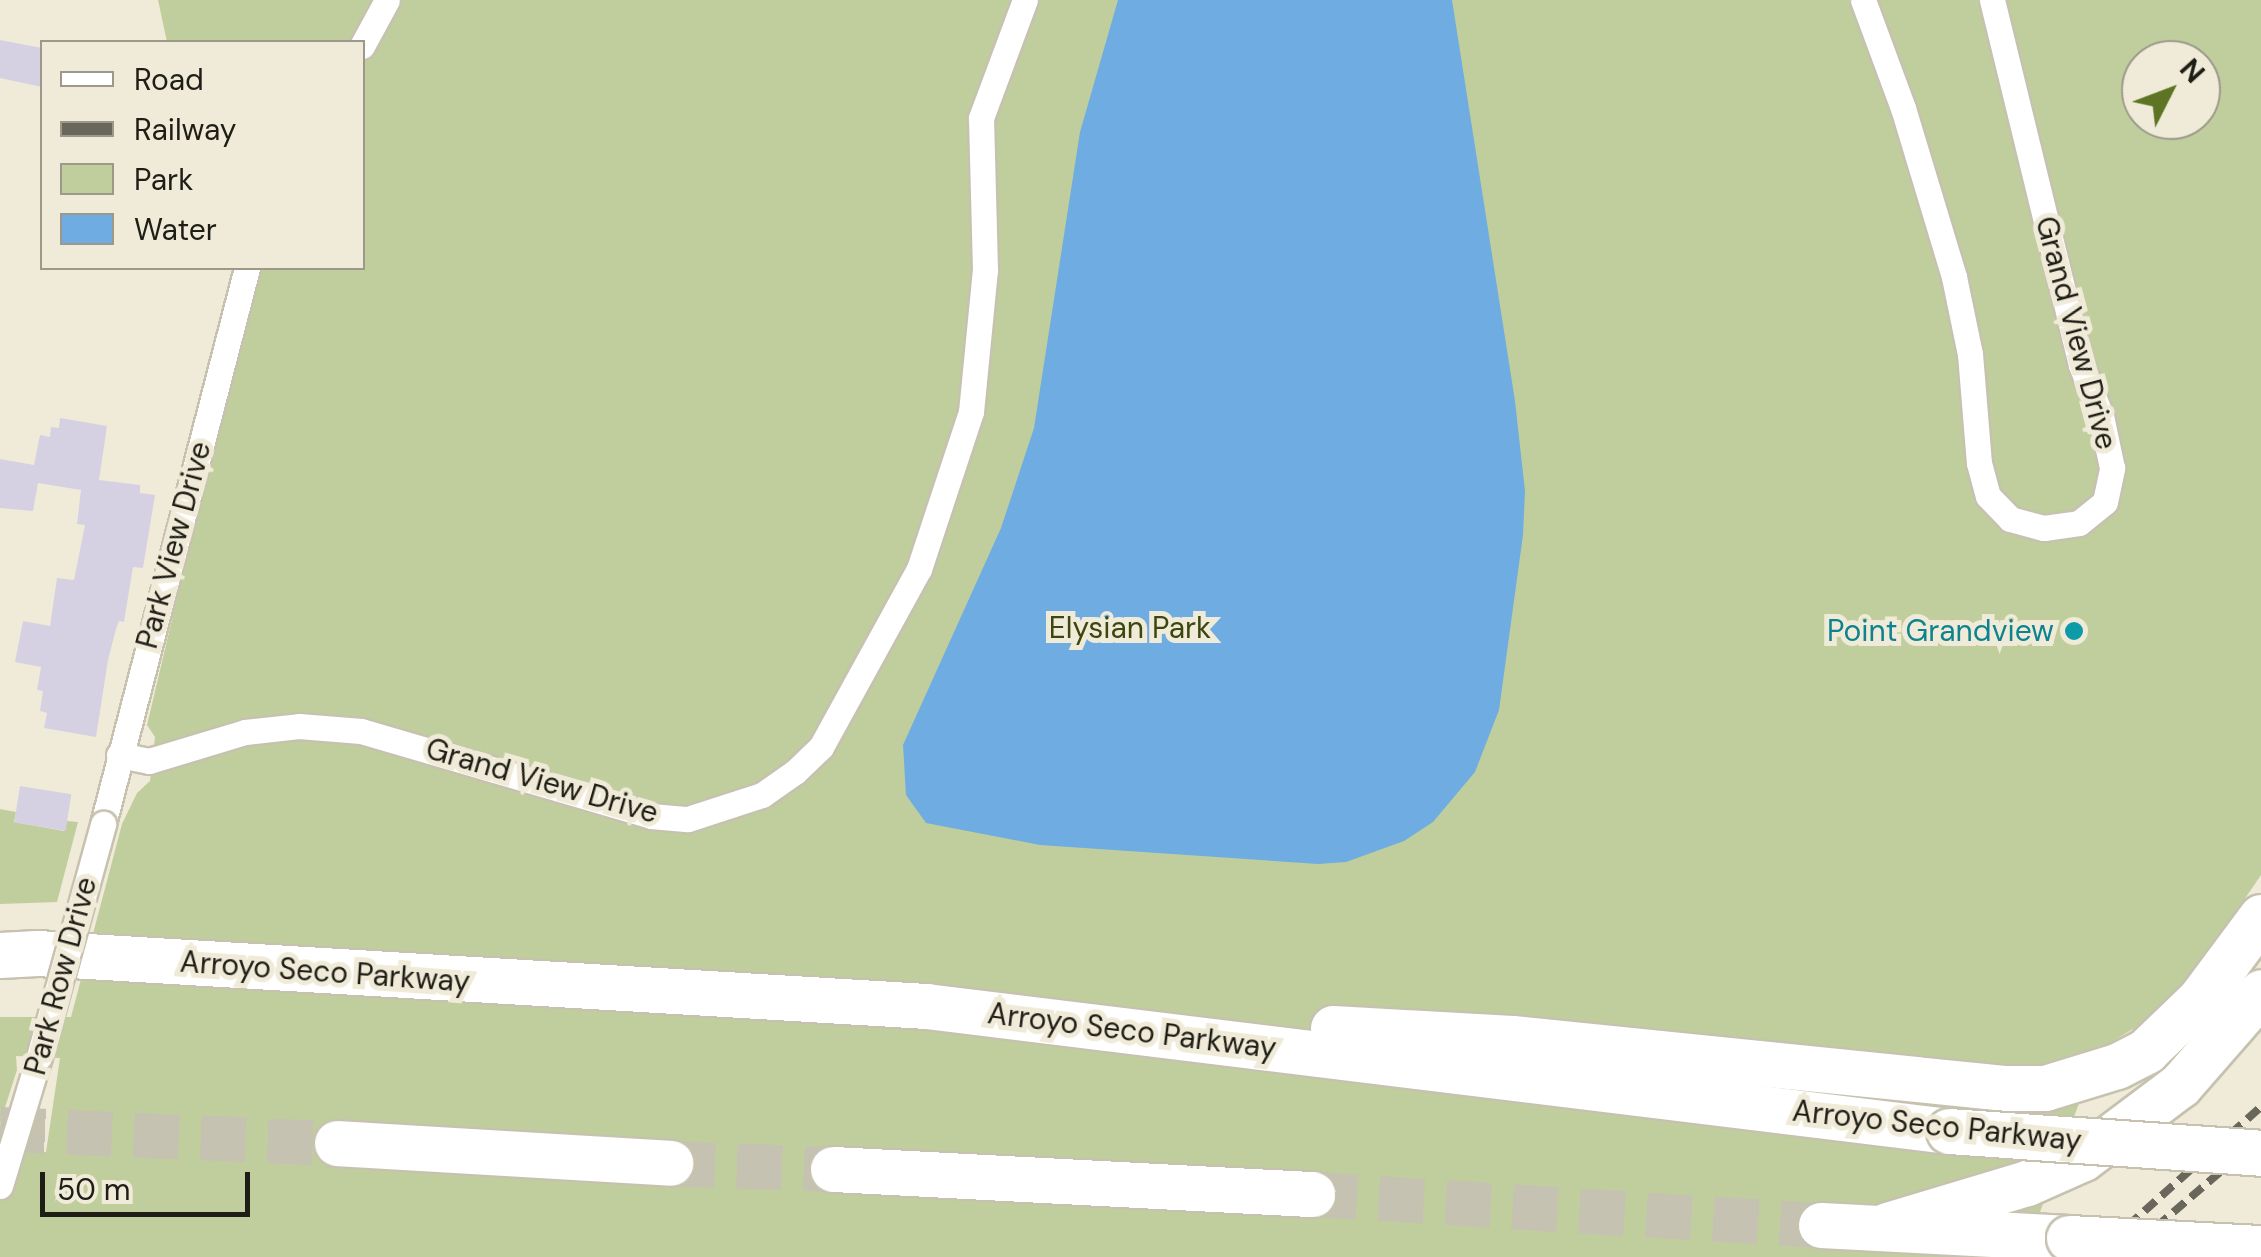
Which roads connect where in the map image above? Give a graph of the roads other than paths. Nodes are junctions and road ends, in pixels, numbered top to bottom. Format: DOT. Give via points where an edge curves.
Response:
graph roads {
  1 [pos="386,0"];
  2 [pos="1025,0"];
  3 [pos="1863,0"];
  4 [pos="1992,0"];
  5 [pos="365,40"];
  6 [pos="245,270"];
  7 [pos="119,755"];
  8 [pos="103,824"];
  9 [pos="2261,917"];
  10 [pos="12,950"];
  11 [pos="2261,992"];
  12 [pos="926,1006"];
  13 [pos="337,1144"];
  14 [pos="2261,1154"];
  15 [pos="670,1164"];
  16 [pos="833,1169"];
  17 [pos="0,1186"];
  18 [pos="1312,1194"];
  19 [pos="1821,1225"];
  20 [pos="1887,1226"];
  21 [pos="2261,1248"];
  1 -- 5 [label="street"];
  2 -- 7 [label="street, Grand View Drive" via="981,118 985,270 972,412 918,569 821,746 795,772 762,795 688,820 651,816 361,731 299,726 244,732 149,761"];
  3 -- 4 [label="street, Grand View Drive" via="1954,277 1988,496 2010,519 2044,528 2080,523 2105,502 2112,468"];
  6 -- 7 [label="street, Park View Drive"];
  7 -- 8 [label="street, Park View Drive"];
  8 -- 17 [label="street, Park Row Drive, bridge"];
  9 -- 12 [label="highway" via="2200,998 2146,1050 2079,1080 2032,1089 1512,1038"];
  10 -- 12 [label="highway, Arroyo Seco Parkway"];
  11 -- 20 [label="highway" via="2180,1085 2083,1158 2027,1183"];
  12 -- 14 [label="highway, Arroyo Seco Parkway, bridge" via="1950,1131"];
  13 -- 15 [label="highway"];
  16 -- 18 [label="highway"];
  19 -- 20 [label="highway"];
  20 -- 21 [label="highway, bridge"];
}
